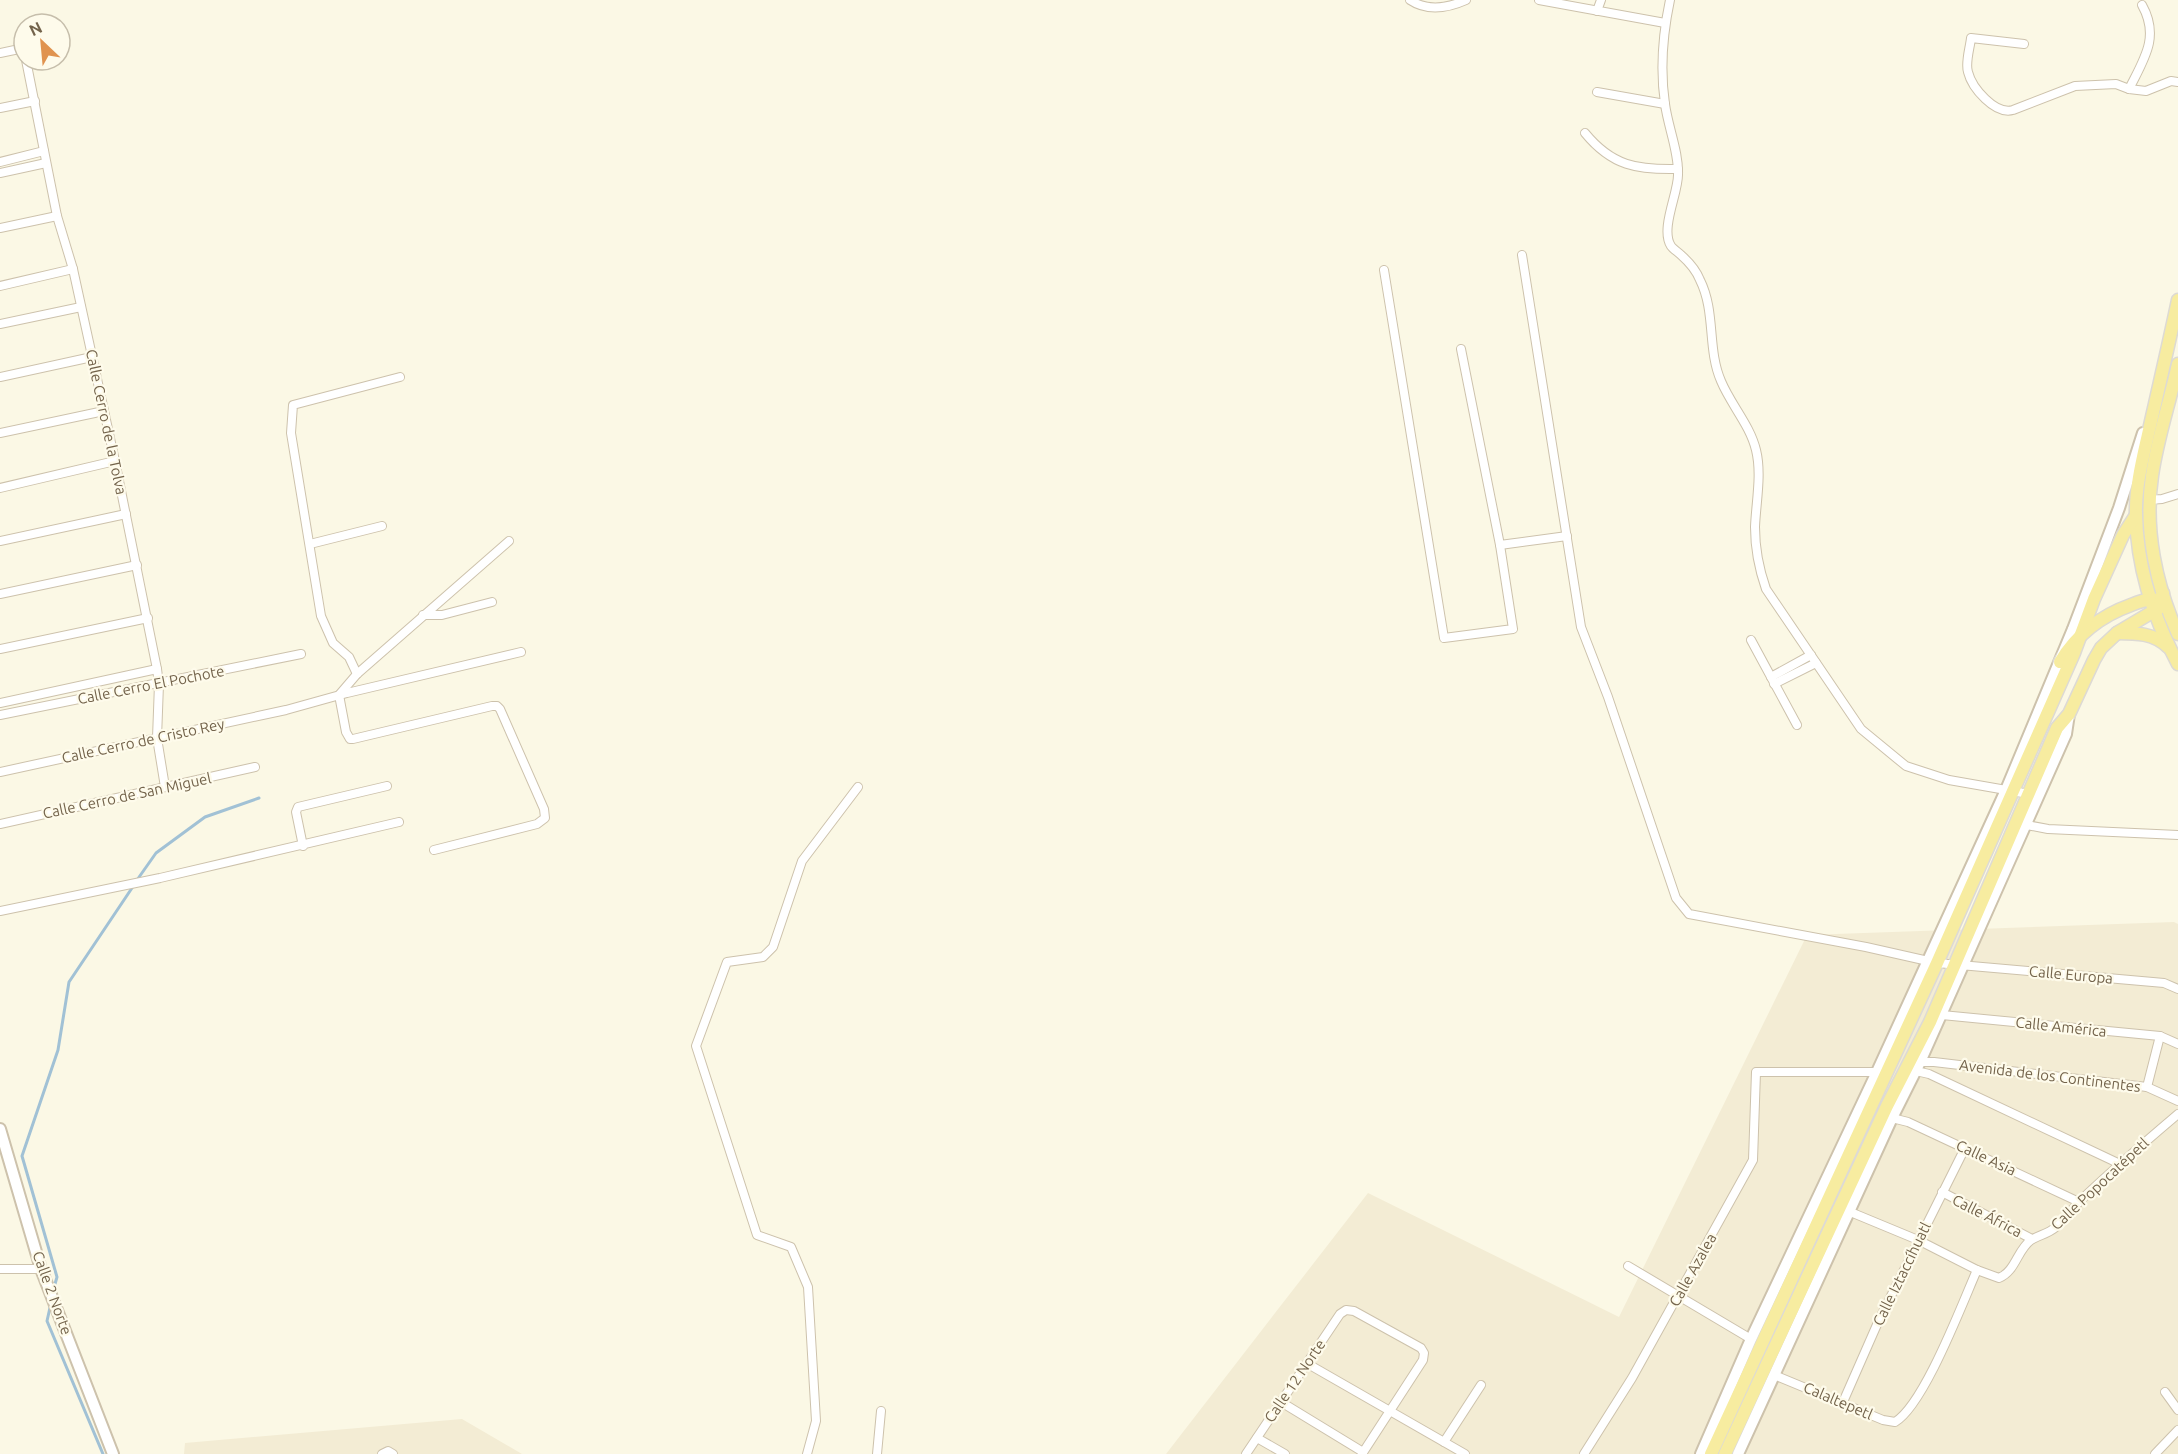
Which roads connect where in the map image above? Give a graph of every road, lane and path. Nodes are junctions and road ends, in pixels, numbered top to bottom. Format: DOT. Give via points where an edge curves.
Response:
graph roads {
  1 [pos="1410,0"];
  2 [pos="1466,0"];
  3 [pos="1539,0"];
  4 [pos="1601,0"];
  5 [pos="1670,0"];
  6 [pos="1554,2"];
  7 [pos="2142,5"];
  8 [pos="1597,10"];
  9 [pos="1665,23"];
  10 [pos="2024,44"];
  11 [pos="28,72"];
  12 [pos="2178,82"];
  13 [pos="2129,89"];
  14 [pos="1597,92"];
  15 [pos="34,101"];
  16 [pos="1665,104"];
  17 [pos="0,108"];
  18 [pos="1585,133"];
  19 [pos="44,151"];
  20 [pos="0,162"];
  21 [pos="46,163"];
  22 [pos="1678,169"];
  23 [pos="0,173"];
  24 [pos="57,216"];
  25 [pos="0,228"];
  26 [pos="1522,255"];
  27 [pos="73,269"];
  28 [pos="1384,270"];
  29 [pos="0,286"];
  30 [pos="2178,300"];
  31 [pos="81,307"];
  32 [pos="0,324"];
  33 [pos="2174,336"];
  34 [pos="1461,349"];
  35 [pos="92,357"];
  36 [pos="2178,364"];
  37 [pos="0,377"];
  38 [pos="400,377"];
  39 [pos="2159,385"];
  40 [pos="104,411"];
  41 [pos="0,433"];
  42 [pos="115,461"];
  43 [pos="0,488"];
  44 [pos="2178,494"];
  45 [pos="2149,500"];
  46 [pos="126,514"];
  47 [pos="2136,515"];
  48 [pos="382,526"];
  49 [pos="1567,536"];
  50 [pos="0,541"];
  51 [pos="509,541"];
  52 [pos="310,544"];
  53 [pos="1500,545"];
  54 [pos="137,565"];
  55 [pos="0,594"];
  56 [pos="492,602"];
  57 [pos="2160,603"];
  58 [pos="423,615"];
  59 [pos="148,618"];
  60 [pos="2082,633"];
  61 [pos="2116,633"];
  62 [pos="2178,634"];
  63 [pos="1751,640"];
  64 [pos="0,649"];
  65 [pos="521,652"];
  66 [pos="301,654"];
  67 [pos="1811,655"];
  68 [pos="2175,659"];
  69 [pos="2060,662"];
  70 [pos="1816,663"];
  71 [pos="157,669"];
  72 [pos="357,674"];
  73 [pos="1773,681"];
  74 [pos="159,684"];
  75 [pos="339,696"];
  76 [pos="0,703"];
  77 [pos="2069,714"];
  78 [pos="0,715"];
  79 [pos="1797,726"];
  80 [pos="157,738"];
  81 [pos="255,767"];
  82 [pos="0,772"];
  83 [pos="387,786"];
  84 [pos="165,787"];
  85 [pos="858,787"];
  86 [pos="2011,790"];
  87 [pos="2029,794"];
  88 [pos="399,822"];
  89 [pos="0,824"];
  90 [pos="2027,825"];
  91 [pos="2178,834"];
  92 [pos="303,846"];
  93 [pos="434,850"];
  94 [pos="0,911"];
  95 [pos="1932,962"];
  96 [pos="1959,966"];
  97 [pos="2178,988"];
  98 [pos="1942,1015"];
  99 [pos="2160,1036"];
  100 [pos="2178,1044"];
  101 [pos="1918,1066"];
  102 [pos="1877,1072"];
  103 [pos="2147,1087"];
  104 [pos="2178,1101"];
  105 [pos="2178,1114"];
  106 [pos="1892,1118"];
  107 [pos="0,1129"];
  108 [pos="1965,1148"];
  109 [pos="2120,1164"];
  110 [pos="1942,1192"];
  111 [pos="2079,1202"];
  112 [pos="1848,1211"];
  113 [pos="2032,1239"];
  114 [pos="1918,1240"];
  115 [pos="1628,1266"];
  116 [pos="0,1269"];
  117 [pos="41,1269"];
  118 [pos="1977,1270"];
  119 [pos="1680,1295"];
  120 [pos="1751,1340"];
  121 [pos="1308,1364"];
  122 [pos="1774,1375"];
  123 [pos="1481,1385"];
  124 [pos="2165,1392"];
  125 [pos="1281,1402"];
  126 [pos="1843,1402"];
  127 [pos="2178,1410"];
  128 [pos="1390,1411"];
  129 [pos="881,1412"];
  130 [pos="2178,1430"];
  131 [pos="1257,1438"];
  132 [pos="1444,1442"];
  133 [pos="1363,1453"];
  134 [pos="113,1454"];
  135 [pos="807,1454"];
  136 [pos="877,1454"];
  137 [pos="1246,1454"];
  138 [pos="1285,1454"];
  139 [pos="1466,1454"];
  140 [pos="1584,1454"];
  141 [pos="1701,1454"];
  142 [pos="1711,1454"];
  143 [pos="1725,1454"];
  144 [pos="1738,1454"];
  145 [pos="2156,1454"];
  1 -- 2 [label="street" via="1428,8 1450,7"];
  3 -- 6 [label="street"];
  4 -- 8 [label="street"];
  5 -- 9 [label="street"];
  6 -- 8 [label="street"];
  7 -- 13 [label="street" via="2150,19 2151,36"];
  8 -- 9 [label="street"];
  9 -- 16 [label="street"];
  10 -- 13 [label="street" via="1971,38 1967,70 1979,93 2001,110 2007,112 2074,86 2116,84"];
  11 -- 15 [label="street, Calle Cerro de la Tolva"];
  12 -- 13 [label="street" via="2146,91"];
  14 -- 16 [label="street"];
  15 -- 17 [label="street"];
  15 -- 19 [label="street, Calle Cerro de la Tolva"];
  16 -- 22 [label="street"];
  18 -- 22 [label="street" via="1610,158 1629,166"];
  19 -- 20 [label="street"];
  19 -- 21 [label="street, Calle Cerro de la Tolva"];
  21 -- 23 [label="street"];
  21 -- 24 [label="street, Calle Cerro de la Tolva"];
  22 -- 67 [label="street" via="1667,229 1670,246 1690,263 1701,280 1710,312 1716,369 1756,449 1755,529 1758,565 1766,589"];
  24 -- 25 [label="street"];
  24 -- 27 [label="street, Calle Cerro de la Tolva"];
  26 -- 49 [label="street, Calle Europa"];
  27 -- 29 [label="street"];
  27 -- 31 [label="street, Calle Cerro de la Tolva"];
  28 -- 53 [label="street" via="1443,638 1513,629"];
  30 -- 33 [label="main road"];
  31 -- 32 [label="street"];
  31 -- 35 [label="street, Calle Cerro de la Tolva"];
  33 -- 39 [label="main road"];
  34 -- 53 [label="street"];
  35 -- 37 [label="street"];
  35 -- 40 [label="street, Calle Cerro de la Tolva"];
  36 -- 45 [label="main road"];
  38 -- 52 [label="street" via="293,405 291,433"];
  39 -- 47 [label="main road"];
  39 -- 69 [label="street" via="2119,508"];
  40 -- 41 [label="street"];
  40 -- 42 [label="street, Calle Cerro de la Tolva"];
  42 -- 43 [label="street"];
  42 -- 46 [label="street, Calle Cerro de la Tolva"];
  44 -- 45 [label="street"];
  45 -- 57 [label="main road"];
  46 -- 50 [label="street"];
  46 -- 54 [label="street, Calle Cerro de la Tolva"];
  47 -- 57 [label="main road" via="2142,563"];
  47 -- 60 [label="main road" via="2123,535"];
  48 -- 52 [label="street"];
  49 -- 53 [label="street"];
  49 -- 95 [label="street, Calle Europa" via="1581,627 1676,898 1689,914"];
  51 -- 58 [label="street"];
  52 -- 72 [label="street" via="321,616 333,643 349,657"];
  54 -- 55 [label="street"];
  54 -- 59 [label="street, Calle Cerro de la Tolva"];
  56 -- 58 [label="street" via="442,615"];
  57 -- 60 [label="main road" via="2126,606"];
  57 -- 61 [label="main road"];
  57 -- 62 [label="main road"];
  57 -- 68 [label="main road"];
  58 -- 72 [label="street"];
  59 -- 64 [label="street"];
  59 -- 71 [label="street, Calle Cerro de la Tolva"];
  60 -- 69 [label="main road"];
  60 -- 86 [label="main road"];
  61 -- 68 [label="main road" via="2150,635 2165,644"];
  61 -- 77 [label="main road" via="2094,660"];
  63 -- 73 [label="street"];
  65 -- 75 [label="street, Calle Cerro de Cristo Rey"];
  66 -- 74 [label="street, Calle Cerro El Pochote"];
  67 -- 70 [label="street"];
  67 -- 73 [label="street"];
  69 -- 86 [label="street"];
  70 -- 73 [label="street"];
  70 -- 86 [label="street" via="1861,729 1906,766 1949,780"];
  71 -- 74 [label="street, Calle Cerro de la Tolva"];
  71 -- 76 [label="street, Calle Cerro El Pochote"];
  72 -- 75 [label="street"];
  73 -- 79 [label="street"];
  74 -- 78 [label="street, Calle Cerro El Pochote"];
  74 -- 80 [label="street, Calle Cerro de la Tolva"];
  75 -- 80 [label="street, Calle Cerro de Cristo Rey"];
  75 -- 93 [label="street" via="348,736 353,739 492,706 500,709 545,818 537,824"];
  77 -- 87 [label="main road" via="2057,728"];
  77 -- 90 [label="street" via="2067,734"];
  80 -- 82 [label="street, Calle Cerro de Cristo Rey"];
  80 -- 84 [label="street, Calle Cerro de la Tolva"];
  81 -- 84 [label="street, Calle Cerro de San Miguel"];
  83 -- 92 [label="street" via="298,807"];
  84 -- 89 [label="street, Calle Cerro de San Miguel"];
  85 -- 135 [label="street" via="801,861 773,947 763,957 727,962 696,1046 757,1236 791,1247 808,1287 816,1421"];
  86 -- 87 [label="street"];
  86 -- 95 [label="main road"];
  87 -- 96 [label="main road"];
  88 -- 92 [label="street"];
  90 -- 91 [label="street"];
  90 -- 96 [label="street"];
  92 -- 94 [label="street"];
  95 -- 96 [label="street, Calle Europa"];
  95 -- 102 [label="street"];
  95 -- 142 [label="main road"];
  96 -- 97 [label="street, Calle Europa" via="2164,983"];
  96 -- 98 [label="street"];
  96 -- 143 [label="main road" via="1887,1106"];
  98 -- 99 [label="street, Calle América"];
  98 -- 101 [label="street"];
  99 -- 100 [label="street, Calle América"];
  99 -- 103 [label="street"];
  101 -- 103 [label="street, Avenida de los Continentes" via="1934,1062"];
  101 -- 106 [label="street"];
  101 -- 109 [label="street, Avenida de los Continentes"];
  102 -- 119 [label="street, Calle Azalea" via="1756,1072 1753,1160"];
  102 -- 120 [label="street"];
  103 -- 104 [label="street, Avenida de los Continentes"];
  105 -- 109 [label="street, Calle Popocatépetl"];
  106 -- 108 [label="street, Calle Asia"];
  106 -- 112 [label="street"];
  107 -- 117 [label="street, Calle 2 Norte"];
  108 -- 110 [label="street, Calle Iztaccíhuatl"];
  108 -- 111 [label="street, Calle Asia"];
  109 -- 111 [label="street, Calle Popocatépetl"];
  110 -- 113 [label="street, Calle África"];
  110 -- 114 [label="street, Calle Iztaccíhuatl"];
  111 -- 113 [label="street, Calle Popocatépetl" via="2055,1228"];
  112 -- 114 [label="street"];
  112 -- 122 [label="street"];
  113 -- 118 [label="street, Calle Popocatépetl" via="2010,1270 1999,1278"];
  114 -- 118 [label="street"];
  114 -- 126 [label="street, Calle Iztaccíhuatl"];
  115 -- 119 [label="street"];
  116 -- 117 [label="street"];
  117 -- 134 [label="street, Calle 2 Norte"];
  118 -- 126 [label="street, Calaltepetl" via="1924,1387 1902,1418 1895,1422 1883,1420"];
  119 -- 120 [label="street"];
  119 -- 140 [label="street, Calle Azalea"];
  120 -- 141 [label="street"];
  121 -- 125 [label="street, Calle 12 Norte"];
  121 -- 128 [label="street"];
  121 -- 128 [label="street, Calle 12 Norte" via="1346,1310 1411,1342 1421,1348 1423,1359"];
  122 -- 126 [label="street, Calaltepetl"];
  122 -- 144 [label="street"];
  123 -- 132 [label="street"];
  124 -- 127 [label="street"];
  125 -- 131 [label="street, Calle 12 Norte"];
  125 -- 133 [label="street"];
  128 -- 132 [label="street"];
  128 -- 133 [label="street"];
  129 -- 136 [label="street"];
  130 -- 145 [label="street"];
  131 -- 137 [label="street, Calle 12 Norte"];
  131 -- 138 [label="street"];
  132 -- 139 [label="street"];
}
